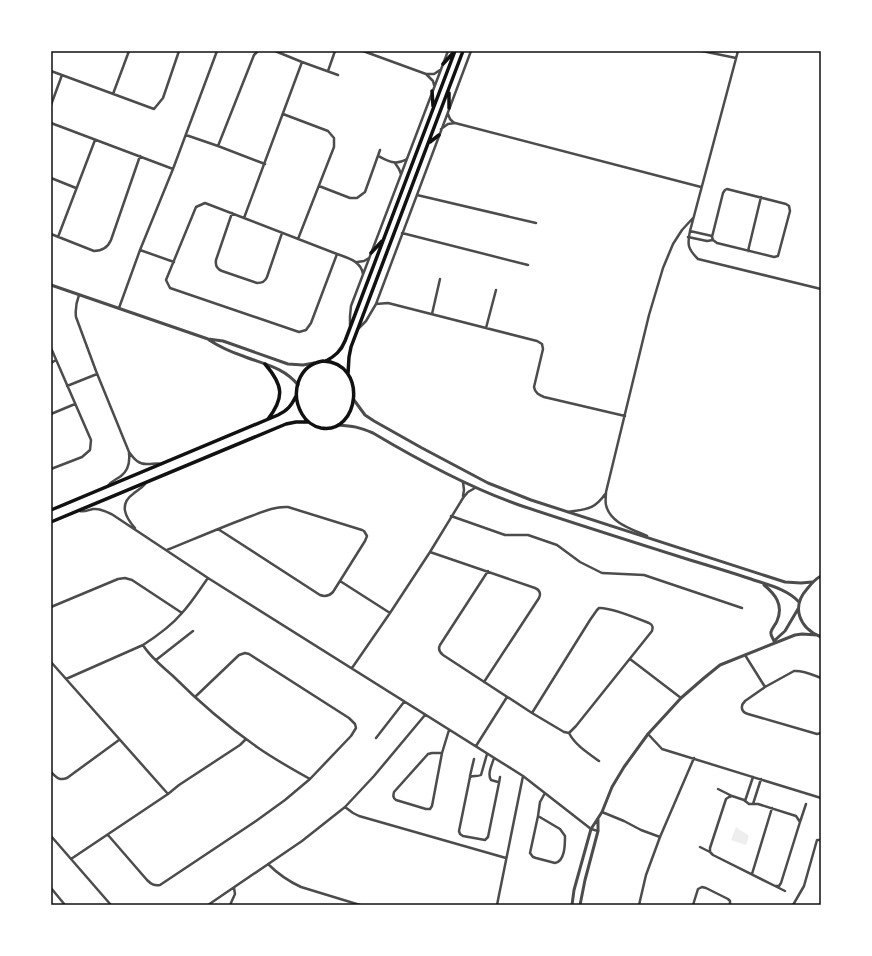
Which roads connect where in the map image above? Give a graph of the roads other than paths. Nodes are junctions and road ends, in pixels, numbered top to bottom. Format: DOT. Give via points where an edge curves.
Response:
graph roads {
  1 [pos="129,51"];
  2 [pos="179,51"];
  3 [pos="217,51"];
  4 [pos="258,51"];
  5 [pos="275,51"];
  6 [pos="335,51"];
  7 [pos="363,51"];
  8 [pos="448,51"];
  9 [pos="455,51"];
  10 [pos="463,51"];
  11 [pos="471,51"];
  12 [pos="702,51"];
  13 [pos="738,51"];
  14 [pos="710,52"];
  15 [pos="736,58"];
  16 [pos="302,62"];
  17 [pos="443,64"];
  18 [pos="440,70"];
  19 [pos="51,71"];
  20 [pos="328,71"];
  21 [pos="426,74"];
  22 [pos="62,75"];
  23 [pos="338,75"];
  24 [pos="434,87"];
  25 [pos="449,90"];
  26 [pos="432,91"];
  27 [pos="113,94"];
  28 [pos="51,105"];
  29 [pos="449,108"];
  30 [pos="433,109"];
  31 [pos="447,113"];
  32 [pos="283,114"];
  33 [pos="51,123"];
  34 [pos="455,123"];
  35 [pos="442,129"];
  36 [pos="439,135"];
  37 [pos="186,136"];
  38 [pos="95,140"];
  39 [pos="429,143"];
  40 [pos="218,146"];
  41 [pos="380,150"];
  42 [pos="140,156"];
  43 [pos="378,156"];
  44 [pos="407,158"];
  45 [pos="394,163"];
  46 [pos="265,164"];
  47 [pos="174,169"];
  48 [pos="401,175"];
  49 [pos="51,178"];
  50 [pos="319,186"];
  51 [pos="76,188"];
  52 [pos="701,188"];
  53 [pos="417,195"];
  54 [pos="761,197"];
  55 [pos="232,213"];
  56 [pos="244,218"];
  57 [pos="693,218"];
  58 [pos="536,223"];
  59 [pos="690,231"];
  60 [pos="282,232"];
  61 [pos="402,233"];
  62 [pos="51,234"];
  63 [pos="712,236"];
  64 [pos="58,237"];
  65 [pos="688,237"];
  66 [pos="298,239"];
  67 [pos="384,239"];
  68 [pos="713,240"];
  69 [pos="140,250"];
  70 [pos="748,251"];
  71 [pos="371,253"];
  72 [pos="337,254"];
  73 [pos="369,258"];
  74 [pos="174,262"];
  75 [pos="356,262"];
  76 [pos="528,265"];
  77 [pos="363,274"];
  78 [pos="440,279"];
  79 [pos="51,286"];
  80 [pos="821,289"];
  81 [pos="496,290"];
  82 [pos="79,296"];
  83 [pos="376,304"];
  84 [pos="118,309"];
  85 [pos="432,314"];
  86 [pos="350,327"];
  87 [pos="358,328"];
  88 [pos="486,328"];
  89 [pos="208,339"];
  90 [pos="235,345"];
  91 [pos="51,348"];
  92 [pos="233,352"];
  93 [pos="56,360"];
  94 [pos="326,361"];
  95 [pos="51,362"];
  96 [pos="315,363"];
  97 [pos="265,364"];
  98 [pos="97,374"];
  99 [pos="348,374"];
  100 [pos="298,385"];
  101 [pos="67,386"];
  102 [pos="296,396"];
  103 [pos="354,400"];
  104 [pos="75,404"];
  105 [pos="51,414"];
  106 [pos="626,416"];
  107 [pos="266,421"];
  108 [pos="308,422"];
  109 [pos="338,425"];
  110 [pos="129,452"];
  111 [pos="162,464"];
  112 [pos="51,469"];
  113 [pos="463,482"];
  114 [pos="146,483"];
  115 [pos="108,486"];
  116 [pos="475,488"];
  117 [pos="606,492"];
  118 [pos="463,498"];
  119 [pos="51,510"];
  120 [pos="79,511"];
  121 [pos="567,512"];
  122 [pos="451,516"];
  123 [pos="51,522"];
  124 [pos="218,529"];
  125 [pos="136,530"];
  126 [pos="656,541"];
  127 [pos="167,550"];
  128 [pos="430,552"];
  129 [pos="488,571"];
  130 [pos="821,576"];
  131 [pos="208,578"];
  132 [pos="340,581"];
  133 [pos="812,582"];
  134 [pos="763,583"];
  135 [pos="799,602"];
  136 [pos="51,607"];
  137 [pos="742,608"];
  138 [pos="798,608"];
  139 [pos="182,613"];
  140 [pos="390,613"];
  141 [pos="193,630"];
  142 [pos="819,636"];
  143 [pos="774,641"];
  144 [pos="770,644"];
  145 [pos="143,645"];
  146 [pos="744,654"];
  147 [pos="630,659"];
  148 [pos="156,660"];
  149 [pos="51,662"];
  150 [pos="352,668"];
  151 [pos="821,678"];
  152 [pos="66,679"];
  153 [pos="484,682"];
  154 [pos="765,687"];
  155 [pos="195,697"];
  156 [pos="507,697"];
  157 [pos="680,698"];
  158 [pos="404,702"];
  159 [pos="532,713"];
  160 [pos="425,714"];
  161 [pos="449,730"];
  162 [pos="569,733"];
  163 [pos="821,733"];
  164 [pos="648,734"];
  165 [pos="376,738"];
  166 [pos="246,739"];
  167 [pos="119,740"];
  168 [pos="476,746"];
  169 [pos="442,753"];
  170 [pos="487,754"];
  171 [pos="494,758"];
  172 [pos="694,758"];
  173 [pos="474,759"];
  174 [pos="599,761"];
  175 [pos="51,772"];
  176 [pos="523,776"];
  177 [pos="470,777"];
  178 [pos="500,777"];
  179 [pos="753,777"];
  180 [pos="310,779"];
  181 [pos="761,780"];
  182 [pos="499,783"];
  183 [pos="718,790"];
  184 [pos="546,793"];
  185 [pos="168,794"];
  186 [pos="732,796"];
  187 [pos="821,798"];
  188 [pos="745,801"];
  189 [pos="753,804"];
  190 [pos="806,804"];
  191 [pos="345,807"];
  192 [pos="772,808"];
  193 [pos="602,812"];
  194 [pos="538,816"];
  195 [pos="598,817"];
  196 [pos="800,822"];
  197 [pos="591,829"];
  198 [pos="598,831"];
  199 [pos="108,835"];
  200 [pos="51,836"];
  201 [pos="660,837"];
  202 [pos="821,840"];
  203 [pos="700,847"];
  204 [pos="710,852"];
  205 [pos="506,858"];
  206 [pos="71,859"];
  207 [pos="268,864"];
  208 [pos="752,874"];
  209 [pos="775,886"];
  210 [pos="51,888"];
  211 [pos="234,888"];
  212 [pos="785,891"];
  213 [pos="65,905"];
  214 [pos="111,905"];
  215 [pos="208,905"];
  216 [pos="230,905"];
  217 [pos="360,905"];
  218 [pos="497,905"];
  219 [pos="572,905"];
  220 [pos="580,905"];
  221 [pos="639,905"];
  222 [pos="692,905"];
  223 [pos="730,905"];
  224 [pos="793,905"];
  1 -- 27 [label="street"];
  2 -- 27 [label="street" via="163,98 154,109"];
  3 -- 37 [label="street"];
  4 -- 40 [label="street" via="254,55"];
  5 -- 16 [label="street"];
  6 -- 20 [label="street"];
  7 -- 21 [label="street"];
  8 -- 17 [label="street"];
  9 -- 17 [label="main road"];
  9 -- 30 [label="main road"];
  10 -- 25 [label="main road"];
  11 -- 29 [label="street"];
  12 -- 14 [label="street"];
  13 -- 15 [label="street"];
  14 -- 15 [label="street"];
  15 -- 52 [label="street"];
  16 -- 20 [label="street"];
  16 -- 32 [label="street"];
  17 -- 18 [label="street"];
  18 -- 21 [label="street" via="434,74"];
  18 -- 24 [label="street"];
  19 -- 22 [label="street"];
  20 -- 23 [label="street"];
  21 -- 24 [label="street" via="433,81"];
  22 -- 27 [label="street"];
  22 -- 28 [label="street"];
  24 -- 26 [label="street"];
  25 -- 29 [label="main road"];
  25 -- 39 [label="main road"];
  26 -- 30 [label="main road"];
  26 -- 44 [label="street"];
  29 -- 31 [label="street"];
  30 -- 67 [label="main road"];
  31 -- 34 [label="street"];
  31 -- 35 [label="street"];
  32 -- 46 [label="street"];
  32 -- 50 [label="street" via="328,131 334,138 334,147"];
  33 -- 38 [label="street"];
  34 -- 35 [label="street" via="448,124"];
  34 -- 52 [label="street"];
  35 -- 36 [label="street"];
  36 -- 39 [label="main road"];
  36 -- 53 [label="street"];
  37 -- 40 [label="street"];
  37 -- 47 [label="street"];
  38 -- 42 [label="street"];
  38 -- 51 [label="street"];
  39 -- 87 [label="main road"];
  40 -- 46 [label="street"];
  41 -- 43 [label="street"];
  42 -- 47 [label="street"];
  42 -- 64 [label="street" via="106,248 94,250"];
  43 -- 45 [label="street"];
  43 -- 50 [label="street" via="365,192 357,198 350,198"];
  44 -- 45 [label="street"];
  44 -- 48 [label="street"];
  45 -- 48 [label="street"];
  46 -- 56 [label="street"];
  47 -- 69 [label="street"];
  48 -- 71 [label="street"];
  49 -- 51 [label="street"];
  50 -- 66 [label="street"];
  51 -- 64 [label="street"];
  52 -- 57 [label="street"];
  53 -- 58 [label="street"];
  53 -- 61 [label="street"];
  54 -- 63 [label="street" via="725,190"];
  54 -- 70 [label="street"];
  54 -- 70 [label="street" via="788,205 790,211 778,256"];
  55 -- 56 [label="street"];
  55 -- 60 [label="street" via="216,260 218,268 222,271 262,283 267,277"];
  55 -- 74 [label="street" via="205,203 196,207"];
  56 -- 60 [label="street"];
  57 -- 59 [label="street"];
  57 -- 106 [label="street" via="682,230 662,268"];
  59 -- 63 [label="street"];
  59 -- 65 [label="street"];
  60 -- 66 [label="street"];
  61 -- 76 [label="street"];
  61 -- 83 [label="street"];
  62 -- 64 [label="street"];
  63 -- 68 [label="street"];
  65 -- 68 [label="street"];
  65 -- 80 [label="street" via="691,252 698,259"];
  66 -- 72 [label="street"];
  67 -- 71 [label="main road"];
  67 -- 86 [label="main road"];
  68 -- 70 [label="street"];
  69 -- 74 [label="street"];
  69 -- 84 [label="street"];
  71 -- 73 [label="street"];
  72 -- 74 [label="street" via="311,323 306,330 299,332 170,288 166,280"];
  72 -- 75 [label="street"];
  73 -- 75 [label="street"];
  73 -- 77 [label="street"];
  75 -- 77 [label="street"];
  77 -- 86 [label="street" via="351,306"];
  78 -- 85 [label="street"];
  79 -- 82 [label="street"];
  81 -- 88 [label="street"];
  82 -- 84 [label="street"];
  82 -- 98 [label="street" via="76,317"];
  83 -- 85 [label="street" via="388,303"];
  83 -- 87 [label="street" via="366,321"];
  84 -- 89 [label="street"];
  85 -- 88 [label="street"];
  86 -- 94 [label="main road" via="340,350"];
  87 -- 99 [label="main road" via="351,348"];
  88 -- 106 [label="street" via="542,344 543,352 534,387 538,394"];
  89 -- 90 [label="street"];
  89 -- 92 [label="street"];
  90 -- 92 [label="street"];
  90 -- 96 [label="street" via="288,364"];
  91 -- 93 [label="street"];
  92 -- 97 [label="street"];
  93 -- 95 [label="street"];
  93 -- 101 [label="street"];
  94 -- 96 [label="main road"];
  94 -- 99 [label="main road" via="338,364"];
  96 -- 100 [label="main road" via="304,370"];
  97 -- 100 [label="street" via="285,372"];
  97 -- 107 [label="main road" via="278,381 280,391 278,405"];
  98 -- 101 [label="street"];
  98 -- 110 [label="street"];
  99 -- 103 [label="main road" via="354,389"];
  100 -- 102 [label="main road"];
  101 -- 104 [label="street"];
  102 -- 107 [label="main road" via="288,409"];
  102 -- 108 [label="main road" via="300,410"];
  103 -- 109 [label="main road" via="347,416"];
  103 -- 121 [label="street" via="365,415 374,421 488,483"];
  104 -- 105 [label="street"];
  104 -- 112 [label="street" via="91,440 90,450 82,457"];
  106 -- 117 [label="street"];
  107 -- 111 [label="main road"];
  108 -- 109 [label="main road" via="327,428"];
  108 -- 114 [label="main road" via="286,424"];
  109 -- 113 [label="street" via="356,426 373,433"];
  110 -- 111 [label="street" via="140,463"];
  110 -- 115 [label="street" via="127,469"];
  111 -- 115 [label="main road"];
  113 -- 116 [label="street"];
  113 -- 118 [label="street"];
  114 -- 120 [label="main road"];
  114 -- 125 [label="street" via="125,505 126,517"];
  115 -- 119 [label="main road"];
  116 -- 118 [label="street"];
  116 -- 134 [label="street" via="549,515"];
  117 -- 121 [label="street" via="594,506"];
  117 -- 126 [label="street" via="608,511 615,519"];
  118 -- 122 [label="street"];
  120 -- 123 [label="main road"];
  120 -- 125 [label="street" via="103,510"];
  121 -- 126 [label="street"];
  122 -- 128 [label="street"];
  122 -- 137 [label="street" via="505,535 528,535 557,545 580,562 602,572 644,574"];
  124 -- 127 [label="street"];
  124 -- 132 [label="street" via="320,595 330,595"];
  124 -- 132 [label="street" via="283,506 362,530 366,533 367,539"];
  125 -- 127 [label="street"];
  126 -- 133 [label="street" via="785,582"];
  127 -- 131 [label="street"];
  128 -- 129 [label="street"];
  128 -- 140 [label="street"];
  129 -- 153 [label="street" via="439,648 440,654"];
  129 -- 153 [label="street" via="538,589 540,593"];
  130 -- 133 [label="street"];
  131 -- 139 [label="street"];
  131 -- 150 [label="street"];
  132 -- 140 [label="street"];
  133 -- 135 [label="street"];
  134 -- 135 [label="street" via="789,594"];
  134 -- 143 [label="street" via="773,593 780,606 777,622 771,634"];
  135 -- 138 [label="street"];
  136 -- 139 [label="street" via="125,578"];
  138 -- 142 [label="street" via="802,624"];
  138 -- 143 [label="street" via="785,631"];
  139 -- 145 [label="street" via="161,633"];
  140 -- 150 [label="street"];
  141 -- 148 [label="street"];
  142 -- 144 [label="street" via="799,634"];
  143 -- 144 [label="street"];
  144 -- 146 [label="street"];
  145 -- 148 [label="street"];
  145 -- 152 [label="street"];
  146 -- 154 [label="street"];
  146 -- 157 [label="street" via="720,665"];
  147 -- 157 [label="street"];
  147 -- 159 [label="street" via="652,631 653,626 599,608"];
  147 -- 162 [label="street"];
  148 -- 155 [label="street"];
  149 -- 152 [label="street"];
  150 -- 158 [label="street"];
  151 -- 154 [label="street" via="797,671"];
  152 -- 167 [label="street"];
  153 -- 156 [label="street"];
  154 -- 163 [label="street" via="742,704 744,713 814,734"];
  155 -- 166 [label="street"];
  155 -- 180 [label="street" via="244,653 349,718 356,726 355,731"];
  156 -- 159 [label="street"];
  156 -- 168 [label="street"];
  157 -- 164 [label="street"];
  158 -- 160 [label="street"];
  158 -- 165 [label="street"];
  159 -- 162 [label="street" via="559,730"];
  160 -- 161 [label="street"];
  160 -- 191 [label="street"];
  161 -- 168 [label="street"];
  161 -- 169 [label="street"];
  162 -- 174 [label="street" via="571,738"];
  164 -- 172 [label="street" via="662,748"];
  164 -- 193 [label="street" via="612,788"];
  166 -- 180 [label="street"];
  166 -- 185 [label="street"];
  167 -- 175 [label="street" via="67,778 59,779"];
  167 -- 185 [label="street"];
  168 -- 170 [label="street"];
  169 -- 169 [label="street" via="430,809 394,798 394,792 428,754"];
  170 -- 171 [label="street"];
  170 -- 177 [label="street" via="482,776"];
  171 -- 176 [label="street"];
  171 -- 182 [label="street" via="490,777"];
  172 -- 179 [label="street"];
  172 -- 201 [label="street"];
  173 -- 177 [label="street"];
  176 -- 184 [label="street"];
  176 -- 205 [label="street"];
  177 -- 182 [label="street" via="459,831 463,836 487,839"];
  178 -- 182 [label="street"];
  179 -- 181 [label="street"];
  179 -- 188 [label="street"];
  180 -- 199 [label="street" via="256,821 157,885 147,880"];
  181 -- 187 [label="street"];
  181 -- 189 [label="street"];
  183 -- 186 [label="street"];
  184 -- 194 [label="street" via="540,802"];
  184 -- 197 [label="street"];
  185 -- 199 [label="street"];
  186 -- 188 [label="street"];
  186 -- 204 [label="street" via="726,799"];
  188 -- 189 [label="street"];
  189 -- 192 [label="street"];
  190 -- 196 [label="street"];
  191 -- 205 [label="street" via="359,816"];
  191 -- 207 [label="street" via="311,835"];
  192 -- 196 [label="street" via="796,816"];
  192 -- 208 [label="street"];
  193 -- 195 [label="street"];
  193 -- 201 [label="street"];
  194 -- 194 [label="street" via="530,853 536,858 560,862 565,836"];
  195 -- 197 [label="street"];
  195 -- 198 [label="street"];
  196 -- 209 [label="street" via="781,884"];
  197 -- 198 [label="street"];
  197 -- 219 [label="street"];
  198 -- 220 [label="street"];
  199 -- 206 [label="street"];
  200 -- 206 [label="street"];
  201 -- 221 [label="street" via="646,875"];
  202 -- 224 [label="street" via="816,840 804,886"];
  203 -- 204 [label="street"];
  204 -- 208 [label="street"];
  205 -- 218 [label="street"];
  206 -- 214 [label="street"];
  207 -- 211 [label="street"];
  207 -- 217 [label="street" via="282,878 292,883"];
  208 -- 209 [label="street"];
  209 -- 212 [label="street"];
  210 -- 213 [label="street"];
  211 -- 215 [label="street"];
  211 -- 216 [label="street"];
  222 -- 223 [label="street" via="698,889 702,887 728,899"];
}
